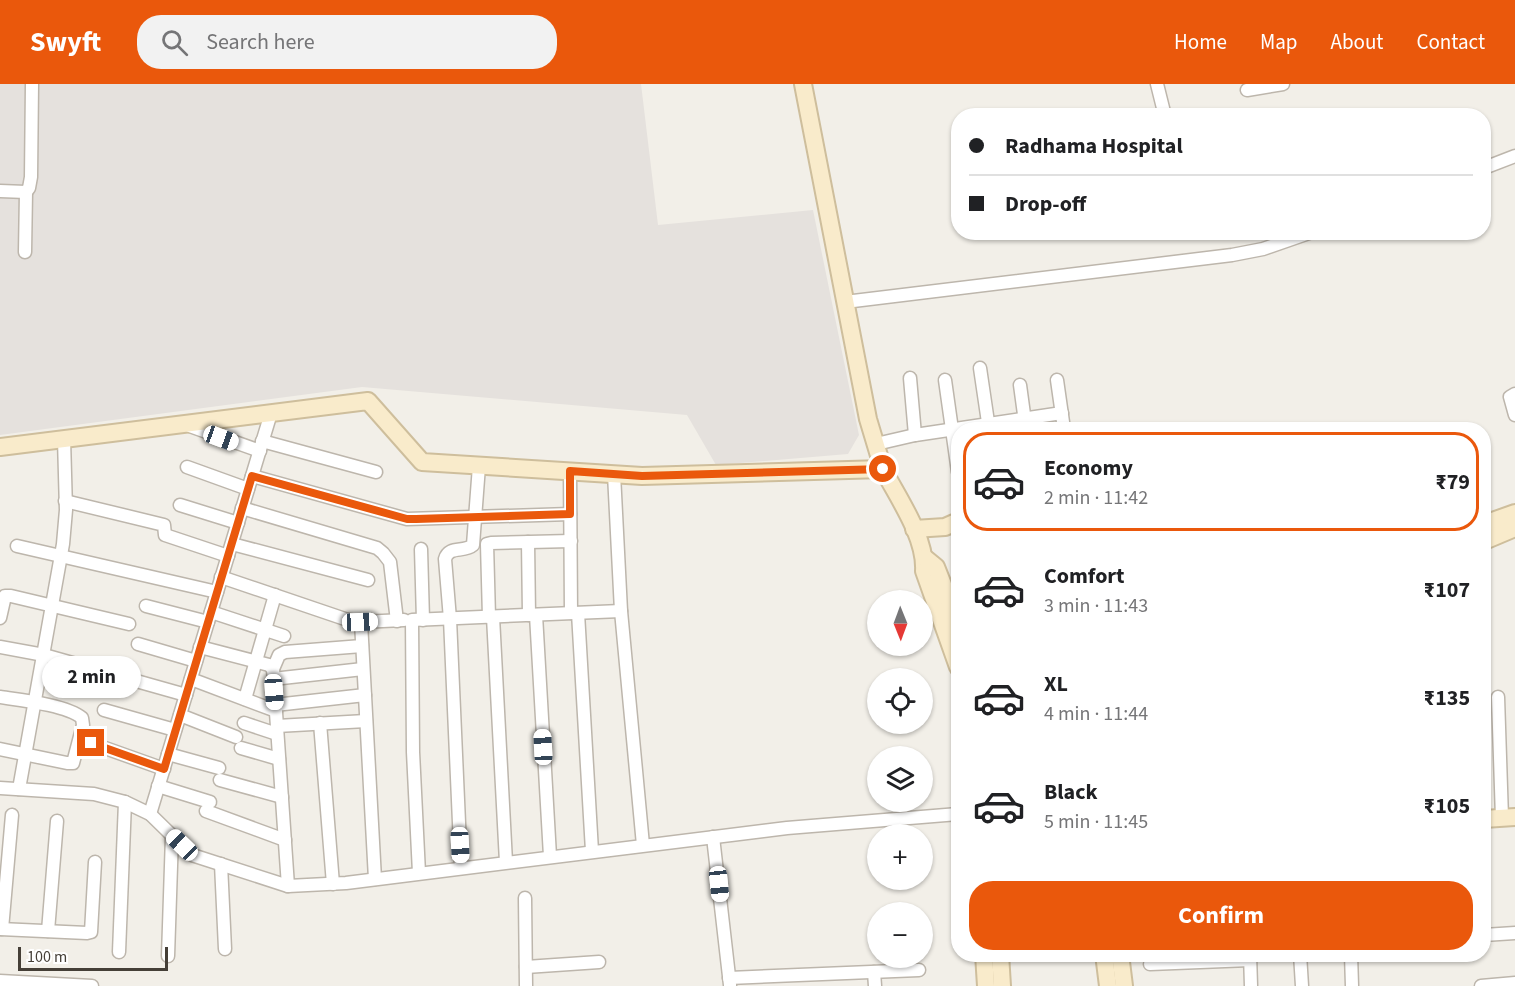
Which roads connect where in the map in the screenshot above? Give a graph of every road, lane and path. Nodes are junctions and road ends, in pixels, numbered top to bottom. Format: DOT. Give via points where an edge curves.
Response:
graph roads {
  1 [pos="32,84"];
  2 [pos="803,84"];
  3 [pos="1157,84"];
  4 [pos="1283,84"];
  5 [pos="1247,90"];
  6 [pos="1163,108"];
  7 [pos="1515,156"];
  8 [pos="1491,165"];
  9 [pos="0,191"];
  10 [pos="26,192"];
  11 [pos="1289,240"];
  12 [pos="25,252"];
  13 [pos="845,302"];
  14 [pos="980,368"];
  15 [pos="910,378"];
  16 [pos="945,380"];
  17 [pos="1057,380"];
  18 [pos="1020,385"];
  19 [pos="1515,394"];
  20 [pos="271,413"];
  21 [pos="1062,413"];
  22 [pos="1515,415"];
  23 [pos="988,422"];
  24 [pos="1025,422"];
  25 [pos="1032,422"];
  26 [pos="1063,422"];
  27 [pos="951,423"];
  28 [pos="183,424"];
  29 [pos="951,430"];
  30 [pos="915,435"];
  31 [pos="64,439"];
  32 [pos="876,444"];
  33 [pos="261,446"];
  34 [pos="0,447"];
  35 [pos="479,466"];
  36 [pos="187,467"];
  37 [pos="883,469"];
  38 [pos="570,471"];
  39 [pos="376,472"];
  40 [pos="614,474"];
  41 [pos="250,483"];
  42 [pos="65,501"];
  43 [pos="180,505"];
  44 [pos="242,508"];
  45 [pos="1515,513"];
  46 [pos="570,514"];
  47 [pos="474,516"];
  48 [pos="1491,522"];
  49 [pos="238,523"];
  50 [pos="951,528"];
  51 [pos="1515,528"];
  52 [pos="914,529"];
  53 [pos="1491,538"];
  54 [pos="571,541"];
  55 [pos="528,542"];
  56 [pos="17,546"];
  57 [pos="421,549"];
  58 [pos="230,550"];
  59 [pos="61,556"];
  60 [pos="925,558"];
  61 [pos="221,577"];
  62 [pos="368,580"];
  63 [pos="217,592"];
  64 [pos="275,595"];
  65 [pos="951,605"];
  66 [pos="52,606"];
  67 [pos="146,606"];
  68 [pos="621,611"];
  69 [pos="575,613"];
  70 [pos="533,615"];
  71 [pos="209,617"];
  72 [pos="491,617"];
  73 [pos="0,618"];
  74 [pos="450,619"];
  75 [pos="417,620"];
  76 [pos="397,621"];
  77 [pos="360,622"];
  78 [pos="129,624"];
  79 [pos="265,630"];
  80 [pos="284,636"];
  81 [pos="138,644"];
  82 [pos="362,646"];
  83 [pos="0,647"];
  84 [pos="200,647"];
  85 [pos="951,647"];
  86 [pos="44,655"];
  87 [pos="196,661"];
  88 [pos="256,662"];
  89 [pos="363,669"];
  90 [pos="273,674"];
  91 [pos="191,679"];
  92 [pos="365,695"];
  93 [pos="186,696"];
  94 [pos="0,697"];
  95 [pos="1498,697"];
  96 [pos="245,699"];
  97 [pos="34,702"];
  98 [pos="275,708"];
  99 [pos="104,710"];
  100 [pos="180,715"];
  101 [pos="366,721"];
  102 [pos="244,723"];
  103 [pos="320,723"];
  104 [pos="175,730"];
  105 [pos="277,730"];
  106 [pos="91,743"];
  107 [pos="0,749"];
  108 [pos="24,754"];
  109 [pos="168,754"];
  110 [pos="279,759"];
  111 [pos="164,769"];
  112 [pos="158,786"];
  113 [pos="0,788"];
  114 [pos="19,789"];
  115 [pos="282,797"];
  116 [pos="125,802"];
  117 [pos="12,814"];
  118 [pos="150,814"];
  119 [pos="951,815"];
  120 [pos="1509,817"];
  121 [pos="1491,818"];
  122 [pos="57,821"];
  123 [pos="172,836"];
  124 [pos="713,837"];
  125 [pos="285,840"];
  126 [pos="643,845"];
  127 [pos="592,851"];
  128 [pos="550,856"];
  129 [pos="95,862"];
  130 [pos="506,862"];
  131 [pos="222,864"];
  132 [pos="461,868"];
  133 [pos="419,873"];
  134 [pos="375,879"];
  135 [pos="333,884"];
  136 [pos="288,886"];
  137 [pos="525,898"];
  138 [pos="1,929"];
  139 [pos="48,931"];
  140 [pos="1515,933"];
  141 [pos="1491,935"];
  142 [pos="225,949"];
  143 [pos="119,952"];
  144 [pos="168,956"];
  145 [pos="599,962"];
  146 [pos="984,962"];
  147 [pos="1000,962"];
  148 [pos="1105,962"];
  149 [pos="1121,962"];
  150 [pos="1179,962"];
  151 [pos="1250,962"];
  152 [pos="1300,962"];
  153 [pos="1351,962"];
  154 [pos="1150,964"];
  155 [pos="526,967"];
  156 [pos="919,970"];
  157 [pos="874,972"];
  158 [pos="0,981"];
  159 [pos="729,982"];
  160 [pos="1515,983"];
  161 [pos="81,986"];
  162 [pos="92,986"];
  163 [pos="526,986"];
  164 [pos="875,986"];
  165 [pos="986,986"];
  166 [pos="1002,986"];
  167 [pos="1108,986"];
  168 [pos="1124,986"];
  169 [pos="1251,986"];
  170 [pos="1302,986"];
  171 [pos="1352,986"];
  172 [pos="1481,986"];
  1 -- 10 [label="street" via="31,177"];
  2 -- 13 [label="street"];
  3 -- 6 [label="street"];
  4 -- 5 [label="street"];
  7 -- 8 [label="street"];
  9 -- 10 [label="street"];
  10 -- 12 [label="street"];
  11 -- 13 [label="street" via="1232,255"];
  13 -- 32 [label="street"];
  14 -- 23 [label="street"];
  15 -- 30 [label="street"];
  16 -- 27 [label="street"];
  17 -- 21 [label="street"];
  18 -- 24 [label="street"];
  19 -- 22 [label="street" via="1510,397"];
  20 -- 28 [label="street"];
  20 -- 33 [label="street"];
  20 -- 35 [label="street" via="368,401 422,462"];
  21 -- 25 [label="street"];
  21 -- 26 [label="street"];
  28 -- 31 [label="street"];
  28 -- 33 [label="street"];
  29 -- 30 [label="street"];
  30 -- 32 [label="street"];
  31 -- 34 [label="street"];
  31 -- 42 [label="street"];
  32 -- 37 [label="street"];
  33 -- 39 [label="street"];
  33 -- 41 [label="street"];
  35 -- 38 [label="street"];
  35 -- 47 [label="street"];
  36 -- 41 [label="street"];
  37 -- 40 [label="street"];
  37 -- 52 [label="street"];
  38 -- 40 [label="street"];
  38 -- 46 [label="street"];
  40 -- 68 [label="street"];
  41 -- 44 [label="street"];
  41 -- 47 [label="street" via="407,519"];
  42 -- 58 [label="street" via="164,525 165,536"];
  42 -- 59 [label="street"];
  43 -- 49 [label="street"];
  44 -- 49 [label="street"];
  44 -- 76 [label="street" via="384,553 390,562"];
  45 -- 48 [label="street"];
  46 -- 47 [label="street"];
  46 -- 54 [label="street"];
  47 -- 74 [label="street" via="473,545 469,549 451,550 445,559"];
  49 -- 58 [label="street"];
  50 -- 52 [label="street"];
  51 -- 53 [label="street"];
  52 -- 60 [label="street"];
  54 -- 55 [label="street"];
  54 -- 69 [label="street"];
  55 -- 70 [label="street"];
  55 -- 72 [label="street" via="487,544"];
  56 -- 59 [label="street"];
  57 -- 75 [label="street"];
  58 -- 61 [label="street"];
  58 -- 62 [label="street"];
  59 -- 63 [label="street"];
  59 -- 66 [label="street"];
  60 -- 65 [label="street" via="936,567"];
  60 -- 85 [label="street" via="924,571"];
  61 -- 63 [label="street"];
  61 -- 64 [label="street"];
  63 -- 71 [label="street"];
  64 -- 77 [label="street"];
  64 -- 79 [label="street"];
  66 -- 73 [label="street" via="5,596"];
  66 -- 78 [label="street"];
  66 -- 86 [label="street"];
  67 -- 71 [label="street"];
  68 -- 69 [label="street"];
  68 -- 126 [label="street"];
  69 -- 70 [label="street"];
  69 -- 127 [label="street"];
  70 -- 72 [label="street"];
  70 -- 128 [label="street"];
  71 -- 79 [label="street"];
  71 -- 84 [label="street"];
  72 -- 74 [label="street"];
  72 -- 130 [label="street"];
  74 -- 75 [label="street"];
  74 -- 132 [label="street"];
  75 -- 76 [label="street"];
  75 -- 133 [label="street" via="413,752"];
  76 -- 77 [label="street"];
  77 -- 82 [label="street"];
  79 -- 80 [label="street"];
  79 -- 88 [label="street"];
  81 -- 87 [label="street"];
  82 -- 89 [label="street"];
  82 -- 90 [label="street" via="285,652 279,655"];
  83 -- 86 [label="street"];
  84 -- 87 [label="street"];
  84 -- 88 [label="street"];
  86 -- 93 [label="street"];
  86 -- 97 [label="street"];
  87 -- 91 [label="street"];
  88 -- 90 [label="street" via="269,665"];
  88 -- 96 [label="street"];
  89 -- 90 [label="street"];
  89 -- 92 [label="street"];
  90 -- 98 [label="street"];
  91 -- 93 [label="street"];
  91 -- 96 [label="street"];
  92 -- 98 [label="street"];
  92 -- 101 [label="street"];
  93 -- 100 [label="street"];
  94 -- 97 [label="street"];
  95 -- 120 [label="street"];
  96 -- 98 [label="street"];
  97 -- 108 [label="street"];
  97 -- 108 [label="street" via="79,715 83,725 73,763"];
  98 -- 105 [label="street"];
  99 -- 104 [label="street"];
  100 -- 104 [label="street"];
  100 -- 110 [label="street"];
  101 -- 103 [label="street"];
  101 -- 134 [label="street"];
  102 -- 105 [label="street"];
  103 -- 105 [label="street"];
  103 -- 135 [label="street"];
  104 -- 109 [label="street"];
  105 -- 110 [label="street"];
  106 -- 111 [label="street"];
  107 -- 108 [label="street"];
  108 -- 114 [label="street"];
  109 -- 111 [label="street"];
  109 -- 115 [label="street"];
  110 -- 115 [label="street"];
  111 -- 112 [label="street"];
  112 -- 118 [label="street"];
  112 -- 125 [label="street"];
  113 -- 114 [label="street"];
  114 -- 116 [label="street" via="94,794"];
  115 -- 125 [label="street"];
  116 -- 118 [label="street"];
  116 -- 143 [label="street"];
  117 -- 138 [label="street"];
  118 -- 123 [label="street"];
  119 -- 124 [label="street"];
  120 -- 121 [label="street"];
  122 -- 139 [label="street"];
  123 -- 131 [label="street" via="192,855"];
  123 -- 144 [label="street"];
  124 -- 126 [label="street"];
  124 -- 159 [label="street"];
  125 -- 136 [label="street"];
  126 -- 127 [label="street"];
  127 -- 128 [label="street"];
  128 -- 130 [label="street"];
  129 -- 139 [label="street" via="91,932"];
  130 -- 132 [label="street"];
  131 -- 136 [label="street"];
  131 -- 142 [label="street"];
  132 -- 133 [label="street"];
  133 -- 134 [label="street"];
  134 -- 135 [label="street"];
  135 -- 136 [label="street"];
  137 -- 155 [label="street"];
  138 -- 139 [label="street"];
  140 -- 141 [label="street"];
  145 -- 155 [label="street"];
  146 -- 165 [label="street"];
  147 -- 166 [label="street"];
  148 -- 167 [label="street"];
  149 -- 168 [label="street"];
  150 -- 154 [label="street"];
  151 -- 169 [label="street"];
  152 -- 170 [label="street"];
  153 -- 171 [label="street"];
  155 -- 163 [label="street"];
  156 -- 157 [label="street"];
  157 -- 159 [label="street"];
  157 -- 164 [label="street"];
  158 -- 161 [label="street"];
  160 -- 172 [label="street"];
  161 -- 162 [label="street"];
}
